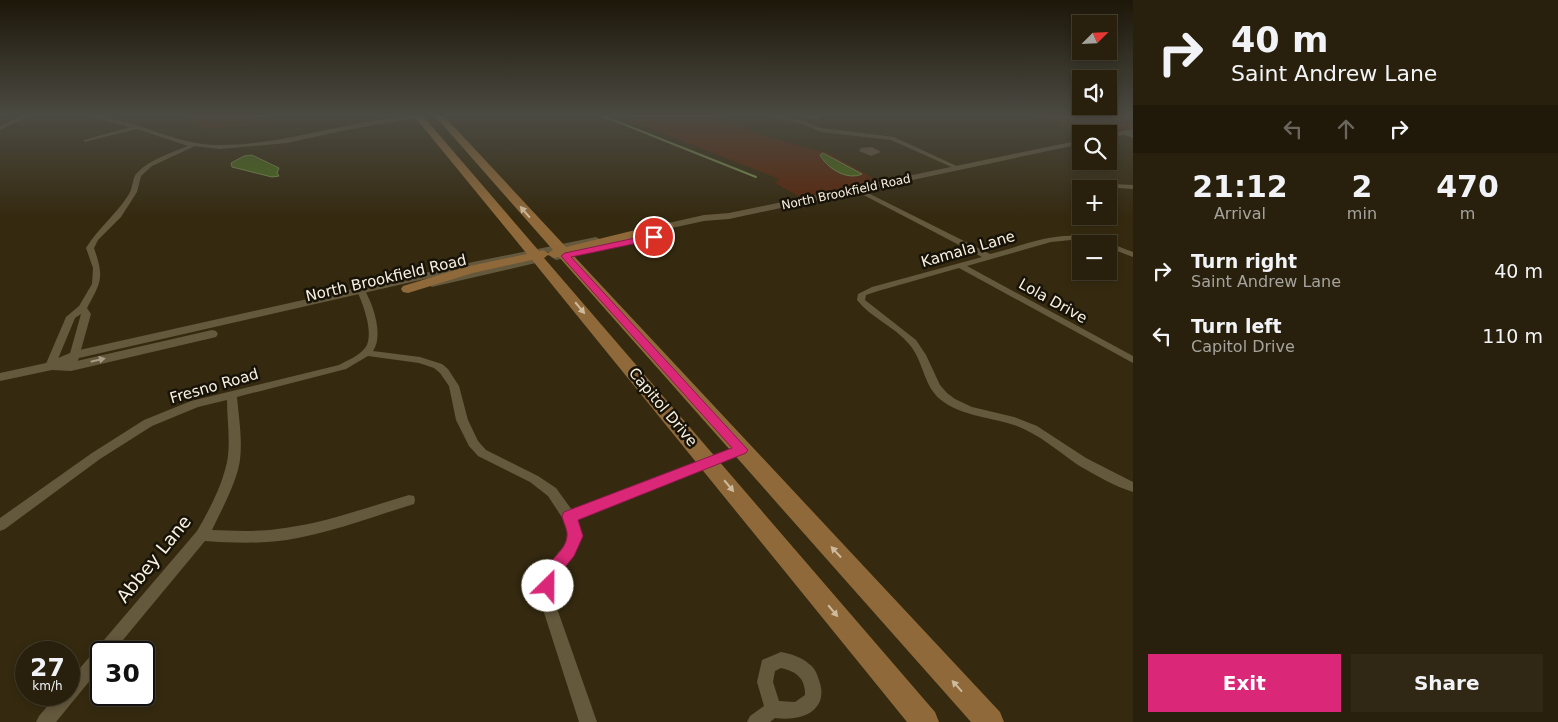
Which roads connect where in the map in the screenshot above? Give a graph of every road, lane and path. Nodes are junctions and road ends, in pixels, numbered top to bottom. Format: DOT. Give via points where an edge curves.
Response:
graph roads {
  1 [pos="184,150"];
  2 [pos="448,150"];
  3 [pos="462,150"];
  4 [pos="470,150"];
  5 [pos="917,150"];
  6 [pos="1045,150"];
  7 [pos="961,168"];
  8 [pos="490,172"];
  9 [pos="1117,186"];
  10 [pos="1133,187"];
  11 [pos="856,189"];
  12 [pos="728,216"];
  13 [pos="668,226"];
  14 [pos="636,232"];
  15 [pos="544,233"];
  16 [pos="1072,238"];
  17 [pos="1117,248"];
  18 [pos="549,255"];
  19 [pos="1133,255"];
  20 [pos="989,257"];
  21 [pos="961,266"];
  22 [pos="490,272"];
  23 [pos="408,290"];
  24 [pos="363,295"];
  25 [pos="82,308"];
  26 [pos="366,353"];
  27 [pos="75,354"];
  28 [pos="1133,360"];
  29 [pos="50,366"];
  30 [pos="70,367"];
  31 [pos="0,377"];
  32 [pos="232,396"];
  33 [pos="742,450"];
  34 [pos="709,462"];
  35 [pos="1133,487"];
  36 [pos="409,500"];
  37 [pos="570,516"];
  38 [pos="0,525"];
  39 [pos="202,535"];
  40 [pos="113,641"];
  41 [pos="90,668"];
  42 [pos="80,680"];
  43 [pos="58,706"];
  44 [pos="773,709"];
  45 [pos="45,722"];
  46 [pos="588,722"];
  47 [pos="756,722"];
  48 [pos="925,722"];
  49 [pos="990,722"];
  1 -- 25 [label="street" via="150,165 138,175 134,192 118,216 95,239 90,248 97,268 96,284"];
  2 -- 18 [label="main road" via="466,174 514,212"];
  3 -- 8 [label="main road"];
  4 -- 8 [label="main road, Capitol Drive"];
  5 -- 7 [label="street"];
  6 -- 7 [label="street, North Brookfield Road"];
  7 -- 11 [label="street, North Brookfield Road"];
  15 -- 8 [label="main road, Capitol Drive, one-way"];
  9 -- 10 [label="street"];
  11 -- 12 [label="street, North Brookfield Road"];
  11 -- 20 [label="street"];
  12 -- 13 [label="street, North Brookfield Road"];
  12 -- 18 [label="street, North Brookfield Road" via="713,224"];
  13 -- 14 [label="street, North Brookfield Road"];
  13 -- 18 [label="main road"];
  14 -- 15 [label="main road" via="572,240"];
  14 -- 18 [label="street, North Brookfield Road"];
  15 -- 18 [label="main road, Capitol Drive"];
  16 -- 20 [label="street, Kamala Lane"];
  17 -- 19 [label="street"];
  18 -- 22 [label="main road" via="521,268"];
  18 -- 23 [label="main road" via="470,270"];
  18 -- 24 [label="street, North Brookfield Road"];
  18 -- 33 [label="main road, Capitol Drive" via="618,314"];
  18 -- 34 [label="main road, Capitol Drive, one-way"];
  20 -- 21 [label="street, Kamala Lane"];
  21 -- 28 [label="street, Lola Drive"];
  21 -- 35 [label="street, Kamala Lane" via="876,289 862,294 861,300 870,311 910,339 941,395 952,403 1037,430 1105,474"];
  22 -- 23 [label="street, North Brookfield Road"];
  23 -- 24 [label="street, North Brookfield Road"];
  24 -- 26 [label="street" via="375,333 374,342"];
  24 -- 27 [label="street, North Brookfield Road"];
  30 -- 24 [label="street, North Brookfield Road, one-way"];
  25 -- 27 [label="street" via="86,314"];
  25 -- 29 [label="street" via="71,317"];
  26 -- 32 [label="street, Fresno Road" via="342,367"];
  26 -- 37 [label="street" via="420,360 438,366 454,386 462,420 472,443 482,453 534,479 552,492"];
  27 -- 29 [label="street, North Brookfield Road"];
  27 -- 30 [label="street"];
  29 -- 30 [label="street, North Brookfield Road"];
  29 -- 31 [label="street, North Brookfield Road"];
  32 -- 38 [label="street, Fresno Road" via="195,404 148,423"];
  32 -- 39 [label="street, Abbey Lane" via="232,469"];
  33 -- 34 [label="street"];
  49 -- 33 [label="main road, Capitol Drive, one-way"];
  34 -- 37 [label="street"];
  34 -- 48 [label="main road, Capitol Drive, one-way"];
  36 -- 39 [label="street" via="288,534"];
  37 -- 46 [label="street" via="575,536 549,575 546,597"];
  39 -- 40 [label="street, Abbey Lane"];
  41 -- 42 [label="street, Abbey Lane"];
  43 -- 45 [label="street, Abbey Lane"];
  44 -- 47 [label="street"];
}
